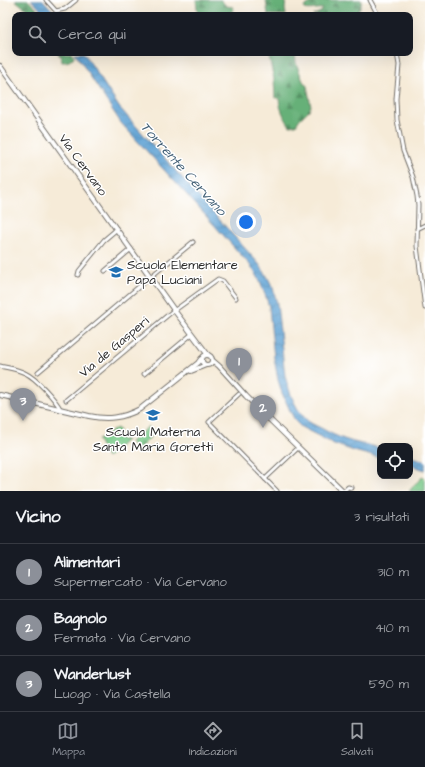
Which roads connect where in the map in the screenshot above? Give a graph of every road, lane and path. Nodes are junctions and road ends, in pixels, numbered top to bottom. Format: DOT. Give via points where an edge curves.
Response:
graph roads {
  1 [pos="46,0"];
  2 [pos="76,0"];
  3 [pos="370,0"];
  4 [pos="376,12"];
  5 [pos="397,56"];
  6 [pos="0,66"];
  7 [pos="425,225"];
  8 [pos="117,229"];
  9 [pos="417,229"];
  10 [pos="193,242"];
  11 [pos="131,250"];
  12 [pos="105,271"];
  13 [pos="78,276"];
  14 [pos="151,276"];
  15 [pos="236,298"];
  16 [pos="425,308"];
  17 [pos="175,310"];
  18 [pos="192,334"];
  19 [pos="200,344"];
  20 [pos="208,355"];
  21 [pos="202,358"];
  22 [pos="212,360"];
  23 [pos="207,365"];
  24 [pos="0,366"];
  25 [pos="222,370"];
  26 [pos="38,372"];
  27 [pos="144,374"];
  28 [pos="182,376"];
  29 [pos="239,394"];
  30 [pos="0,395"];
  31 [pos="66,400"];
  32 [pos="61,410"];
  33 [pos="298,448"];
  34 [pos="265,479"];
  35 [pos="352,488"];
  36 [pos="277,491"];
  37 [pos="343,491"];
  1 -- 2 [label="street" via="56,11 65,9"];
  3 -- 4 [label="street"];
  5 -- 9 [label="street" via="399,65 397,120 403,151 417,196"];
  6 -- 8 [label="main road, Via Cervano"];
  7 -- 9 [label="street"];
  8 -- 11 [label="main road, Via Cervano"];
  8 -- 13 [label="street" via="101,242"];
  9 -- 16 [label="street" via="418,261"];
  10 -- 14 [label="street"];
  11 -- 12 [label="street"];
  11 -- 14 [label="main road, Via Cervano"];
  14 -- 17 [label="main road, Via Cervano"];
  14 -- 26 [label="street"];
  15 -- 17 [label="street, Via de Gasperi" via="223,281 218,279"];
  17 -- 18 [label="main road, Via Cervano"];
  17 -- 31 [label="street, Via de Gasperi"];
  18 -- 19 [label="main road, Via Cervano"];
  18 -- 27 [label="street"];
  19 -- 20 [label="main road, Via Cervano"];
  19 -- 21 [label="main road"];
  20 -- 21 [label="main road"];
  20 -- 22 [label="main road"];
  21 -- 23 [label="main road" via="203,364"];
  21 -- 28 [label="main road"];
  22 -- 23 [label="main road"];
  22 -- 25 [label="main road"];
  23 -- 25 [label="main road"];
  23 -- 28 [label="main road"];
  24 -- 32 [label="street" via="19,370 30,376"];
  25 -- 33 [label="main road"];
  28 -- 32 [label="main road" via="140,409 121,417 101,418"];
  29 -- 34 [label="street" via="208,422"];
  30 -- 32 [label="main road"];
  33 -- 34 [label="street"];
  33 -- 37 [label="main road"];
  34 -- 36 [label="street"];
  35 -- 37 [label="street" via="348,487"];
}
